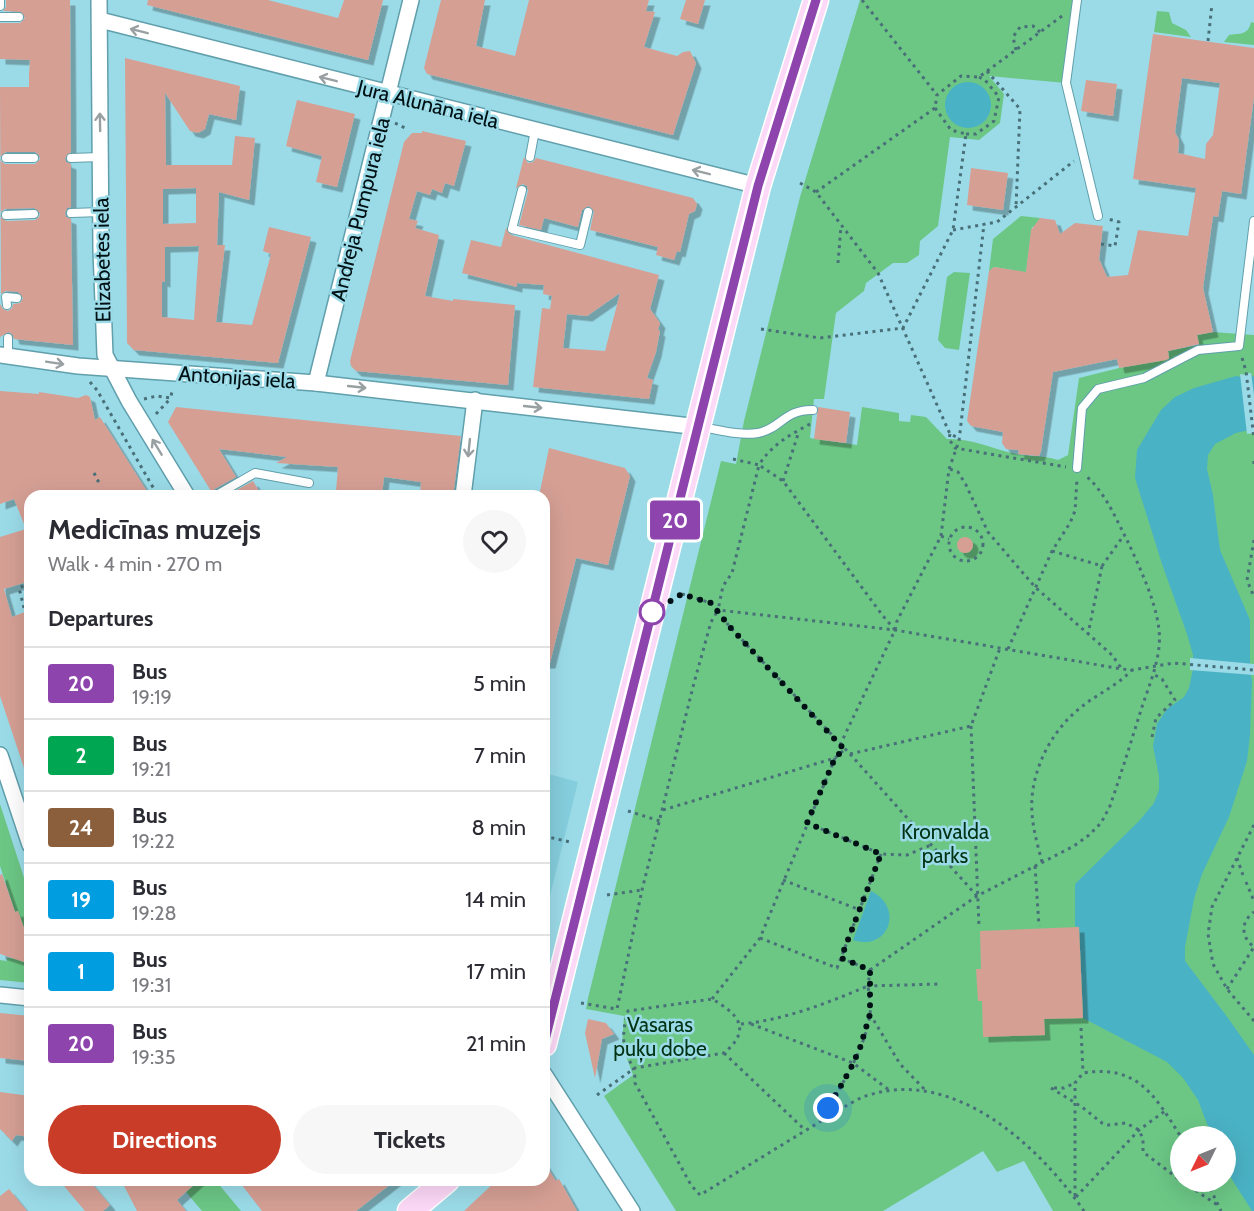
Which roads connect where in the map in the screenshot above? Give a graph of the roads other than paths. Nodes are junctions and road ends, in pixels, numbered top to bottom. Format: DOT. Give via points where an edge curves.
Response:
graph roads {
  1 [pos="0,0"];
  2 [pos="99,0"];
  3 [pos="411,0"];
  4 [pos="816,0"];
  5 [pos="1076,3"];
  6 [pos="0,6"];
  7 [pos="0,17"];
  8 [pos="20,17"];
  9 [pos="100,20"];
  10 [pos="389,94"];
  11 [pos="535,130"];
  12 [pos="100,157"];
  13 [pos="530,157"];
  14 [pos="6,158"];
  15 [pos="34,158"];
  16 [pos="71,158"];
  17 [pos="758,186"];
  18 [pos="522,190"];
  19 [pos="100,212"];
  20 [pos="588,212"];
  21 [pos="71,213"];
  22 [pos="6,214"];
  23 [pos="34,214"];
  24 [pos="1098,216"];
  25 [pos="1254,221"];
  26 [pos="17,298"];
  27 [pos="7,304"];
  28 [pos="8,338"];
  29 [pos="4,355"];
  30 [pos="111,368"];
  31 [pos="316,383"];
  32 [pos="475,400"];
  33 [pos="813,410"];
  34 [pos="699,427"];
  35 [pos="1077,468"];
  36 [pos="309,483"];
  37 [pos="183,490"];
  38 [pos="225,490"];
  39 [pos="464,490"];
  40 [pos="0,755"];
  41 [pos="24,827"];
  42 [pos="0,995"];
  43 [pos="24,997"];
  44 [pos="550,1020"];
  45 [pos="550,1083"];
  46 [pos="440,1186"];
  47 [pos="410,1211"];
  48 [pos="632,1211"];
  1 -- 6 [label="lane"];
  2 -- 9 [label="street, Elizabetes iela"];
  3 -- 10 [label="street, Andreja Pumpura iela"];
  4 -- 17 [label="main road"];
  5 -- 24 [label="lane" via="1066,83"];
  7 -- 8 [label="lane"];
  10 -- 9 [label="street, Jura Alunāna iela, one-way"];
  12 -- 9 [label="street, Elizabetes iela, one-way"];
  10 -- 11 [label="street, Jura Alunāna iela"];
  10 -- 31 [label="street, Andreja Pumpura iela"];
  11 -- 13 [label="lane"];
  17 -- 11 [label="street, Jura Alunāna iela, one-way"];
  12 -- 16 [label="lane"];
  12 -- 19 [label="street, Elizabetes iela"];
  14 -- 15 [label="lane"];
  17 -- 34 [label="main road"];
  18 -- 20 [label="lane" via="512,229 580,245"];
  19 -- 21 [label="lane"];
  19 -- 30 [label="street, Elizabetes iela" via="103,340"];
  22 -- 23 [label="lane"];
  25 -- 35 [label="lane" via="1239,346 1198,350 1144,378 1098,389 1082,408"];
  26 -- 27 [label="lane" via="6,297"];
  28 -- 29 [label="lane"];
  29 -- 30 [label="street, Antonijas iela, one-way"];
  30 -- 31 [label="street, Antonijas iela"];
  37 -- 30 [label="street, Elizabetes iela, one-way"];
  31 -- 32 [label="street, Antonijas iela, one-way"];
  32 -- 34 [label="street, Antonijas iela, one-way"];
  32 -- 39 [label="street, one-way"];
  33 -- 34 [label="lane" via="794,412 759,433"];
  34 -- 44 [label="main road"];
  36 -- 38 [label="lane" via="255,473"];
  40 -- 41 [label="street"];
  42 -- 43 [label="street"];
  45 -- 48 [label="street"];
  46 -- 47 [label="main road"];
}
